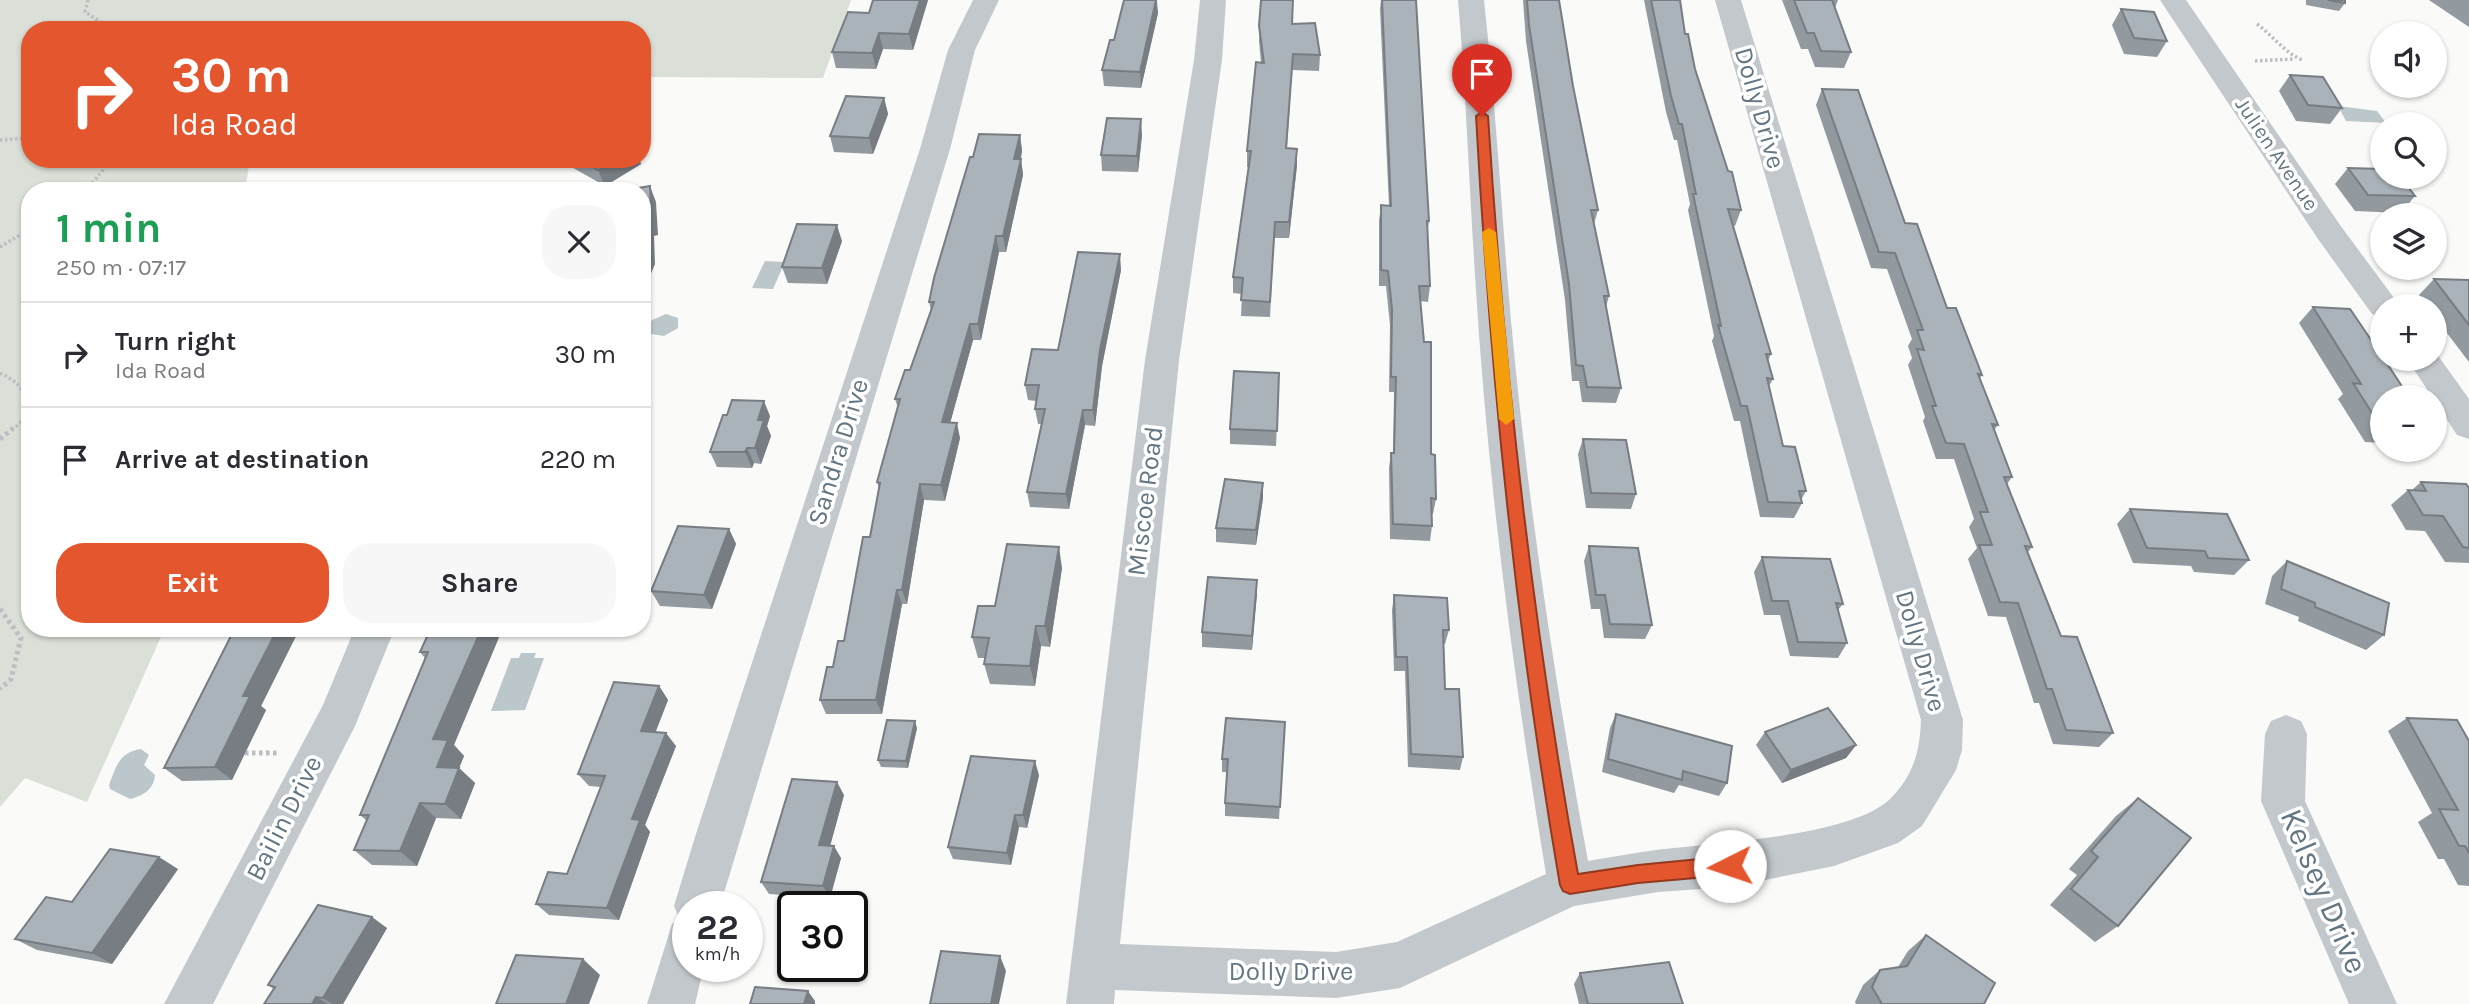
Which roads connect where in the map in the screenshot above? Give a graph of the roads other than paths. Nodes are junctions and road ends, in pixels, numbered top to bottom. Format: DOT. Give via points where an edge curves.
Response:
graph roads {
  1 [pos="986,0"];
  2 [pos="1213,0"];
  3 [pos="1471,0"];
  4 [pos="1728,0"];
  5 [pos="2174,0"];
  6 [pos="2375,294"];
  7 [pos="2432,371"];
  8 [pos="2469,426"];
  9 [pos="371,637"];
  10 [pos="2286,734"];
  11 [pos="1570,885"];
  12 [pos="700,891"];
  13 [pos="677,982"];
  14 [pos="1093,985"];
  15 [pos="188,1004"];
  16 [pos="671,1004"];
  17 [pos="2373,1004"];
  1 -- 12 [label="street, Sandra Drive" via="973,19"];
  2 -- 14 [label="street, Miscoe Road" via="1208,60 1161,360"];
  3 -- 11 [label="street" via="1491,275 1521,575"];
  4 -- 11 [label="street, Dolly Drive" via="1927,663 1941,720 1941,750 1935,770 1907,812 1883,829 1834,845 1730,866"];
  5 -- 6 [label="street, Julien Avenue"];
  7 -- 8 [label="street"];
  9 -- 15 [label="street, Bailin Drive" via="340,713"];
  10 -- 17 [label="street, Kelsey Drive" via="2283,801"];
  11 -- 14 [label="street, Dolly Drive" via="1400,965 1336,975"];
  13 -- 16 [label="street"];
}
